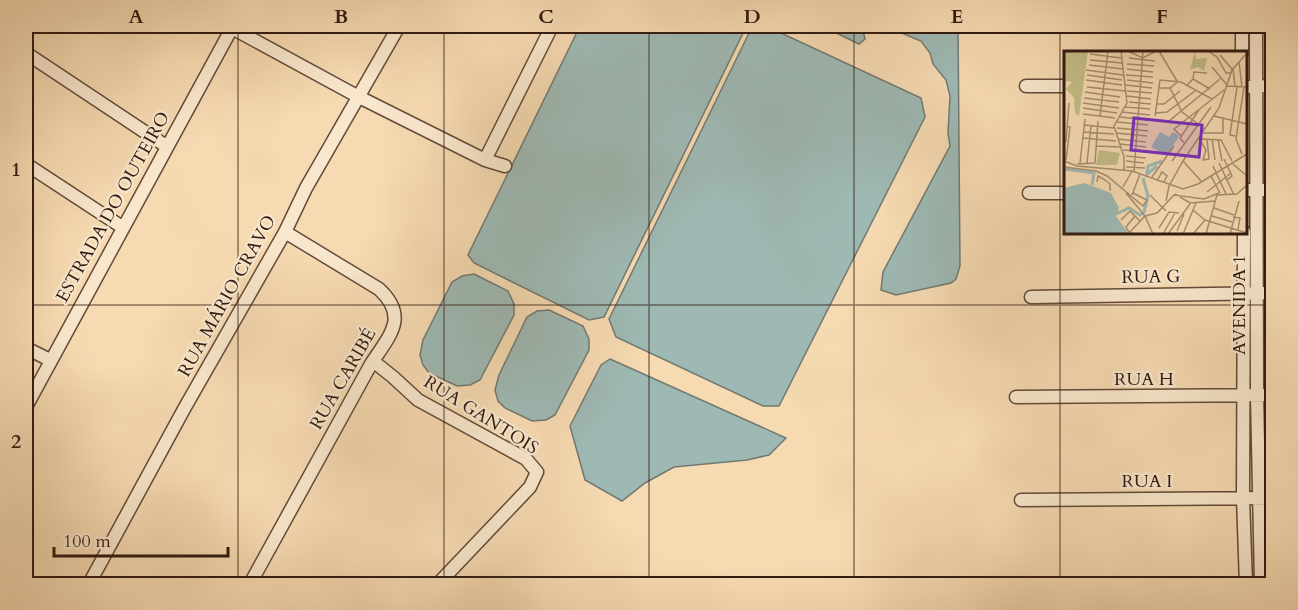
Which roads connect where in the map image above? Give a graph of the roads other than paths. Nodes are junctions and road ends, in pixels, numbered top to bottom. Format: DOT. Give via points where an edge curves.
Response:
graph roads {
  1 [pos="399,26"];
  2 [pos="552,26"];
  3 [pos="1242,26"];
  4 [pos="1256,26"];
  5 [pos="232,27"];
  6 [pos="1242,51"];
  7 [pos="26,53"];
  8 [pos="1026,86"];
  9 [pos="1064,86"];
  10 [pos="1272,86"];
  11 [pos="1251,87"];
  12 [pos="357,96"];
  13 [pos="166,146"];
  14 [pos="485,160"];
  15 [pos="26,164"];
  16 [pos="505,166"];
  17 [pos="1250,190"];
  18 [pos="1272,190"];
  19 [pos="1029,193"];
  20 [pos="1064,193"];
  21 [pos="122,226"];
  22 [pos="285,232"];
  23 [pos="1244,234"];
  24 [pos="1258,293"];
  25 [pos="1272,293"];
  26 [pos="1244,294"];
  27 [pos="1031,297"];
  28 [pos="26,348"];
  29 [pos="50,360"];
  30 [pos="373,361"];
  31 [pos="1272,395"];
  32 [pos="1251,396"];
  33 [pos="1016,398"];
  34 [pos="26,407"];
  35 [pos="1243,498"];
  36 [pos="1266,498"];
  37 [pos="1021,500"];
  38 [pos="89,585"];
  39 [pos="250,585"];
  40 [pos="438,585"];
  41 [pos="1246,585"];
  42 [pos="1261,585"];
  1 -- 12 [label="street, RUA MÁRIO CRAVO"];
  2 -- 14 [label="street"];
  3 -- 6 [label="street"];
  4 -- 11 [label="street, AVENIDA 1"];
  5 -- 12 [label="street"];
  5 -- 13 [label="street, ESTRADA DO OUTEIRO"];
  7 -- 13 [label="street"];
  8 -- 9 [label="street"];
  10 -- 11 [label="street"];
  11 -- 17 [label="street, AVENIDA 1"];
  12 -- 14 [label="street"];
  12 -- 22 [label="street, RUA MÁRIO CRAVO"];
  13 -- 21 [label="street, ESTRADA DO OUTEIRO"];
  14 -- 16 [label="street"];
  15 -- 21 [label="street"];
  17 -- 18 [label="street"];
  17 -- 24 [label="street, AVENIDA 1"];
  19 -- 20 [label="street"];
  21 -- 29 [label="street, ESTRADA DO OUTEIRO"];
  22 -- 30 [label="street, RUA CARIBÉ" via="392,300 396,317"];
  22 -- 38 [label="street, RUA MÁRIO CRAVO"];
  23 -- 26 [label="street, AVENIDA 1"];
  24 -- 25 [label="street, RUA G"];
  24 -- 26 [label="street, RUA G"];
  24 -- 32 [label="street, AVENIDA 1"];
  26 -- 27 [label="street, RUA G"];
  26 -- 32 [label="street, AVENIDA 1"];
  28 -- 29 [label="street"];
  29 -- 34 [label="street, ESTRADA DO OUTEIRO"];
  30 -- 39 [label="street, RUA CARIBÉ"];
  30 -- 40 [label="street, RUA GANTOIS" via="418,400 526,459 537,472 530,487"];
  31 -- 32 [label="street, RUA H"];
  32 -- 33 [label="street, RUA H"];
  32 -- 35 [label="street, AVENIDA 1"];
  32 -- 36 [label="street, AVENIDA 1"];
  35 -- 36 [label="street, RUA I"];
  35 -- 37 [label="street, RUA I"];
  35 -- 41 [label="street, AVENIDA 1"];
  36 -- 42 [label="street, AVENIDA 1"];
}
